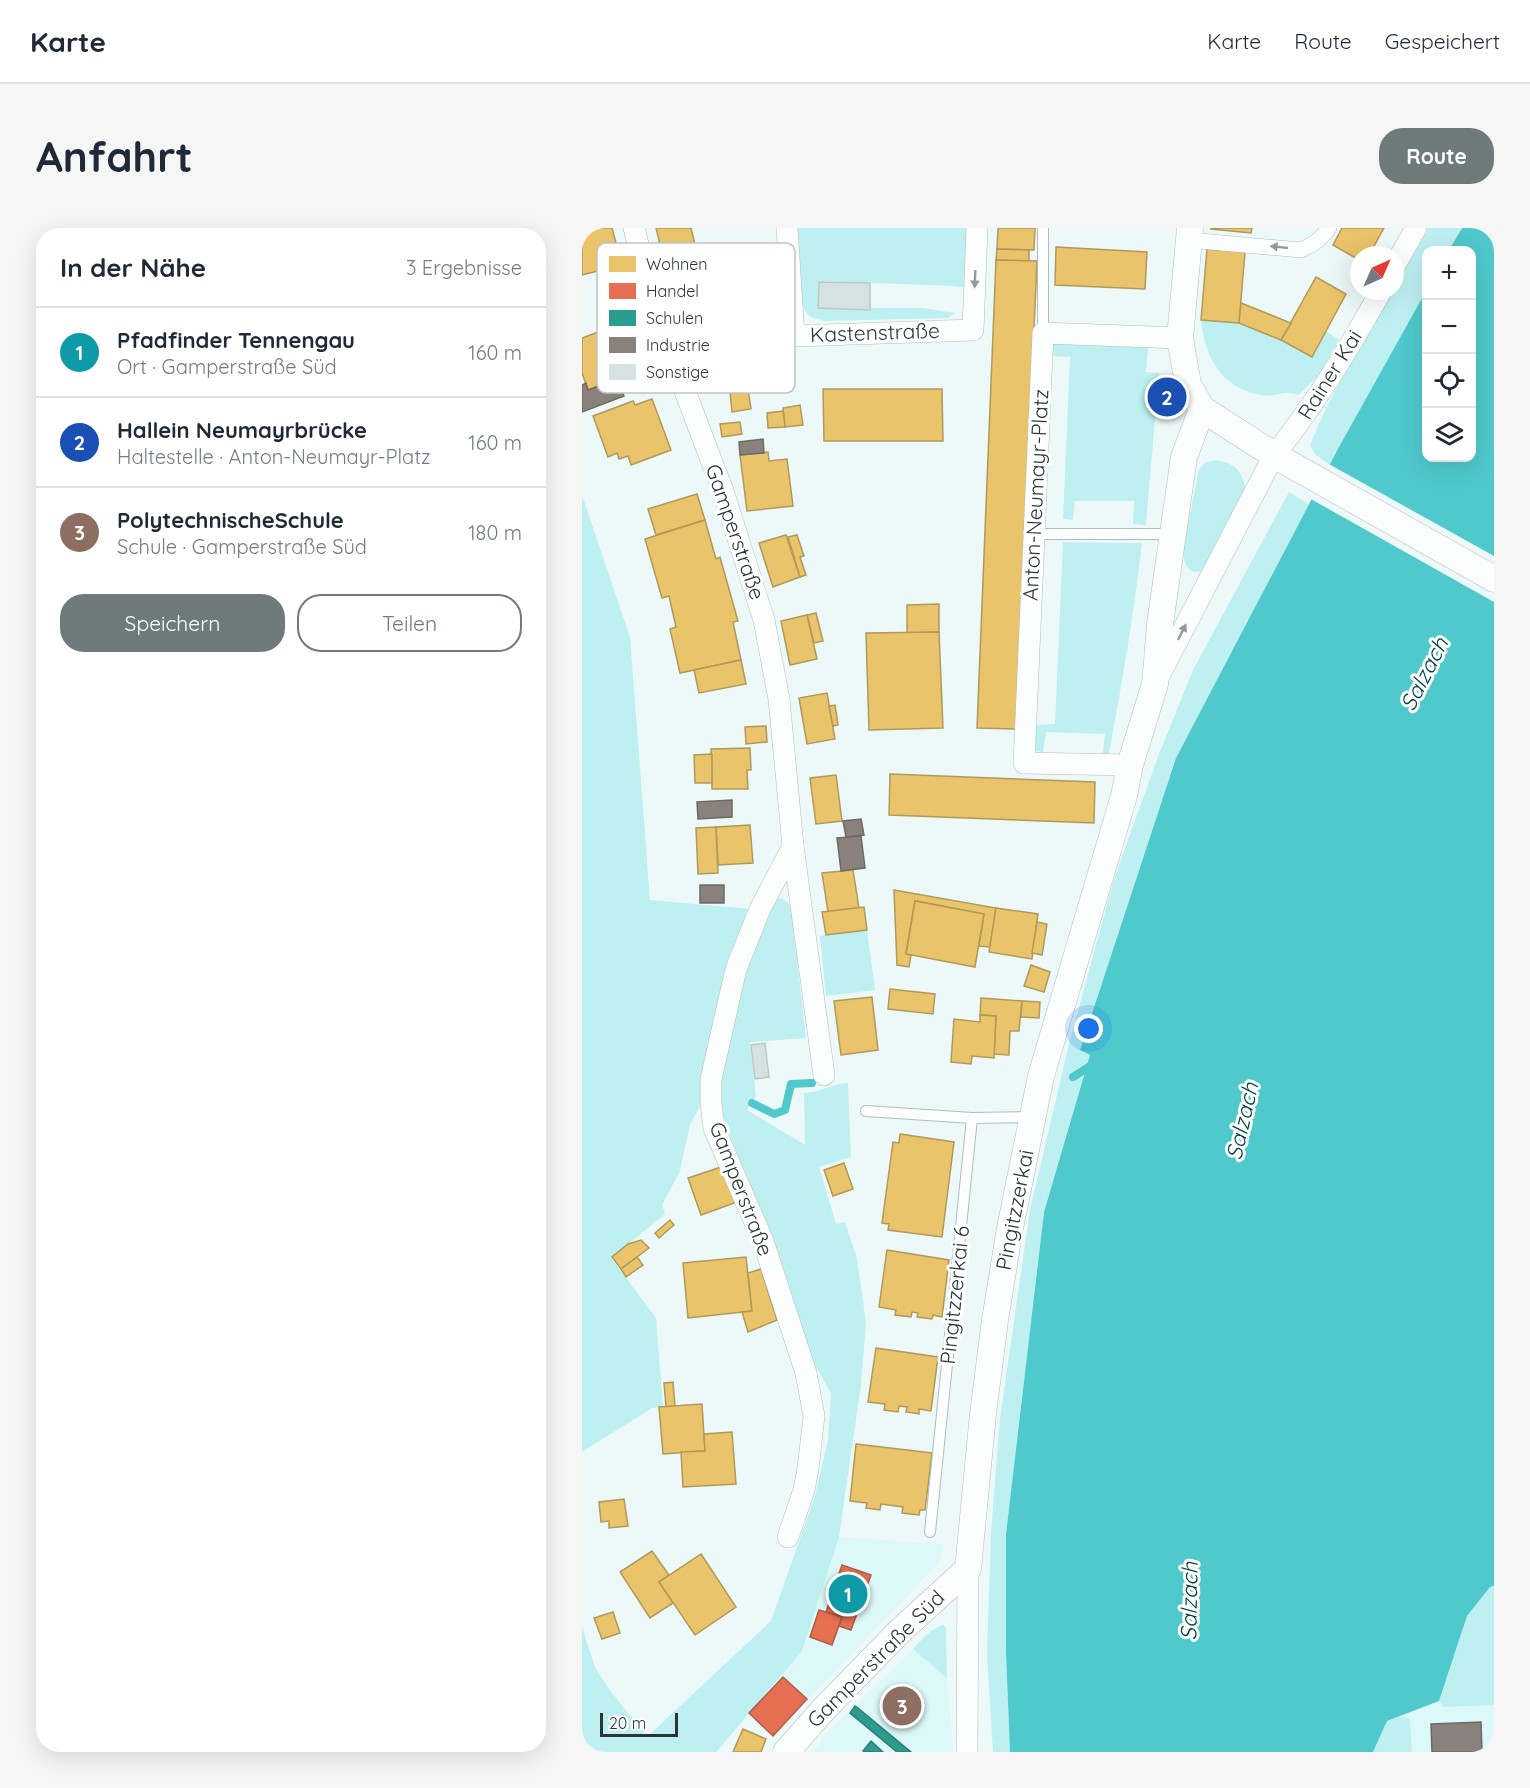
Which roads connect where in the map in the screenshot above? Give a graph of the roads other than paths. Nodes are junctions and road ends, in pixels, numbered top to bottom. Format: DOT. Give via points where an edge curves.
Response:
graph roads {
  1 [pos="634,228"];
  2 [pos="787,228"];
  3 [pos="977,228"];
  4 [pos="1043,228"];
  5 [pos="1329,228"];
  6 [pos="1416,228"];
  7 [pos="1189,234"];
  8 [pos="638,243"];
  9 [pos="788,243"];
  10 [pos="1404,249"];
  11 [pos="1375,300"];
  12 [pos="1043,333"];
  13 [pos="795,336"];
  14 [pos="1180,338"];
  15 [pos="686,393"];
  16 [pos="1202,409"];
  17 [pos="1274,455"];
  18 [pos="1034,534"];
  19 [pos="1174,534"];
  20 [pos="1494,579"];
  21 [pos="1155,684"];
  22 [pos="1130,765"];
  23 [pos="793,846"];
  24 [pos="824,1075"];
  25 [pos="866,1111"];
  26 [pos="1033,1117"];
  27 [pos="972,1118"];
  28 [pos="930,1532"];
  29 [pos="788,1537"];
  30 [pos="968,1569"];
  31 [pos="786,1752"];
  32 [pos="967,1752"];
  1 -- 8 [label="street, Gamperstraße"];
  2 -- 9 [label="street"];
  3 -- 13 [label="street, Kastenstraße, one-way" via="974,330"];
  4 -- 12 [label="lane"];
  5 -- 7 [label="street, one-way" via="1314,245 1301,250"];
  6 -- 10 [label="street"];
  7 -- 14 [label="street"];
  11 -- 17 [label="street, Rainer Kai" via="1297,427"];
  12 -- 14 [label="street"];
  12 -- 18 [label="street, Anton-Neumayr-Platz"];
  14 -- 16 [label="street" via="1188,384"];
  15 -- 23 [label="street, Gamperstraße" via="723,491 764,620 779,699"];
  16 -- 17 [label="street"];
  16 -- 19 [label="street" via="1184,457"];
  17 -- 20 [label="street"];
  21 -- 17 [label="street, one-way"];
  18 -- 19 [label="lane"];
  18 -- 22 [label="street, Anton-Neumayr-Platz" via="1024,764"];
  19 -- 21 [label="street"];
  21 -- 22 [label="street, Pingitzzerkai"];
  22 -- 26 [label="street, Pingitzzerkai" via="1041,1076"];
  23 -- 24 [label="street, Gamperstraße"];
  23 -- 29 [label="street, Gamperstraße" via="760,909 736,969 711,1079 714,1128 763,1241 811,1396 814,1416 808,1469"];
  25 -- 27 [label="lane"];
  26 -- 27 [label="lane"];
  26 -- 30 [label="street, Pingitzzerkai" via="994,1320"];
  27 -- 28 [label="lane, Pingitzzerkai 6"];
  30 -- 31 [label="street, Gamperstraße Süd" via="900,1631"];
  30 -- 32 [label="street, Pingitzzerkai"];
}
